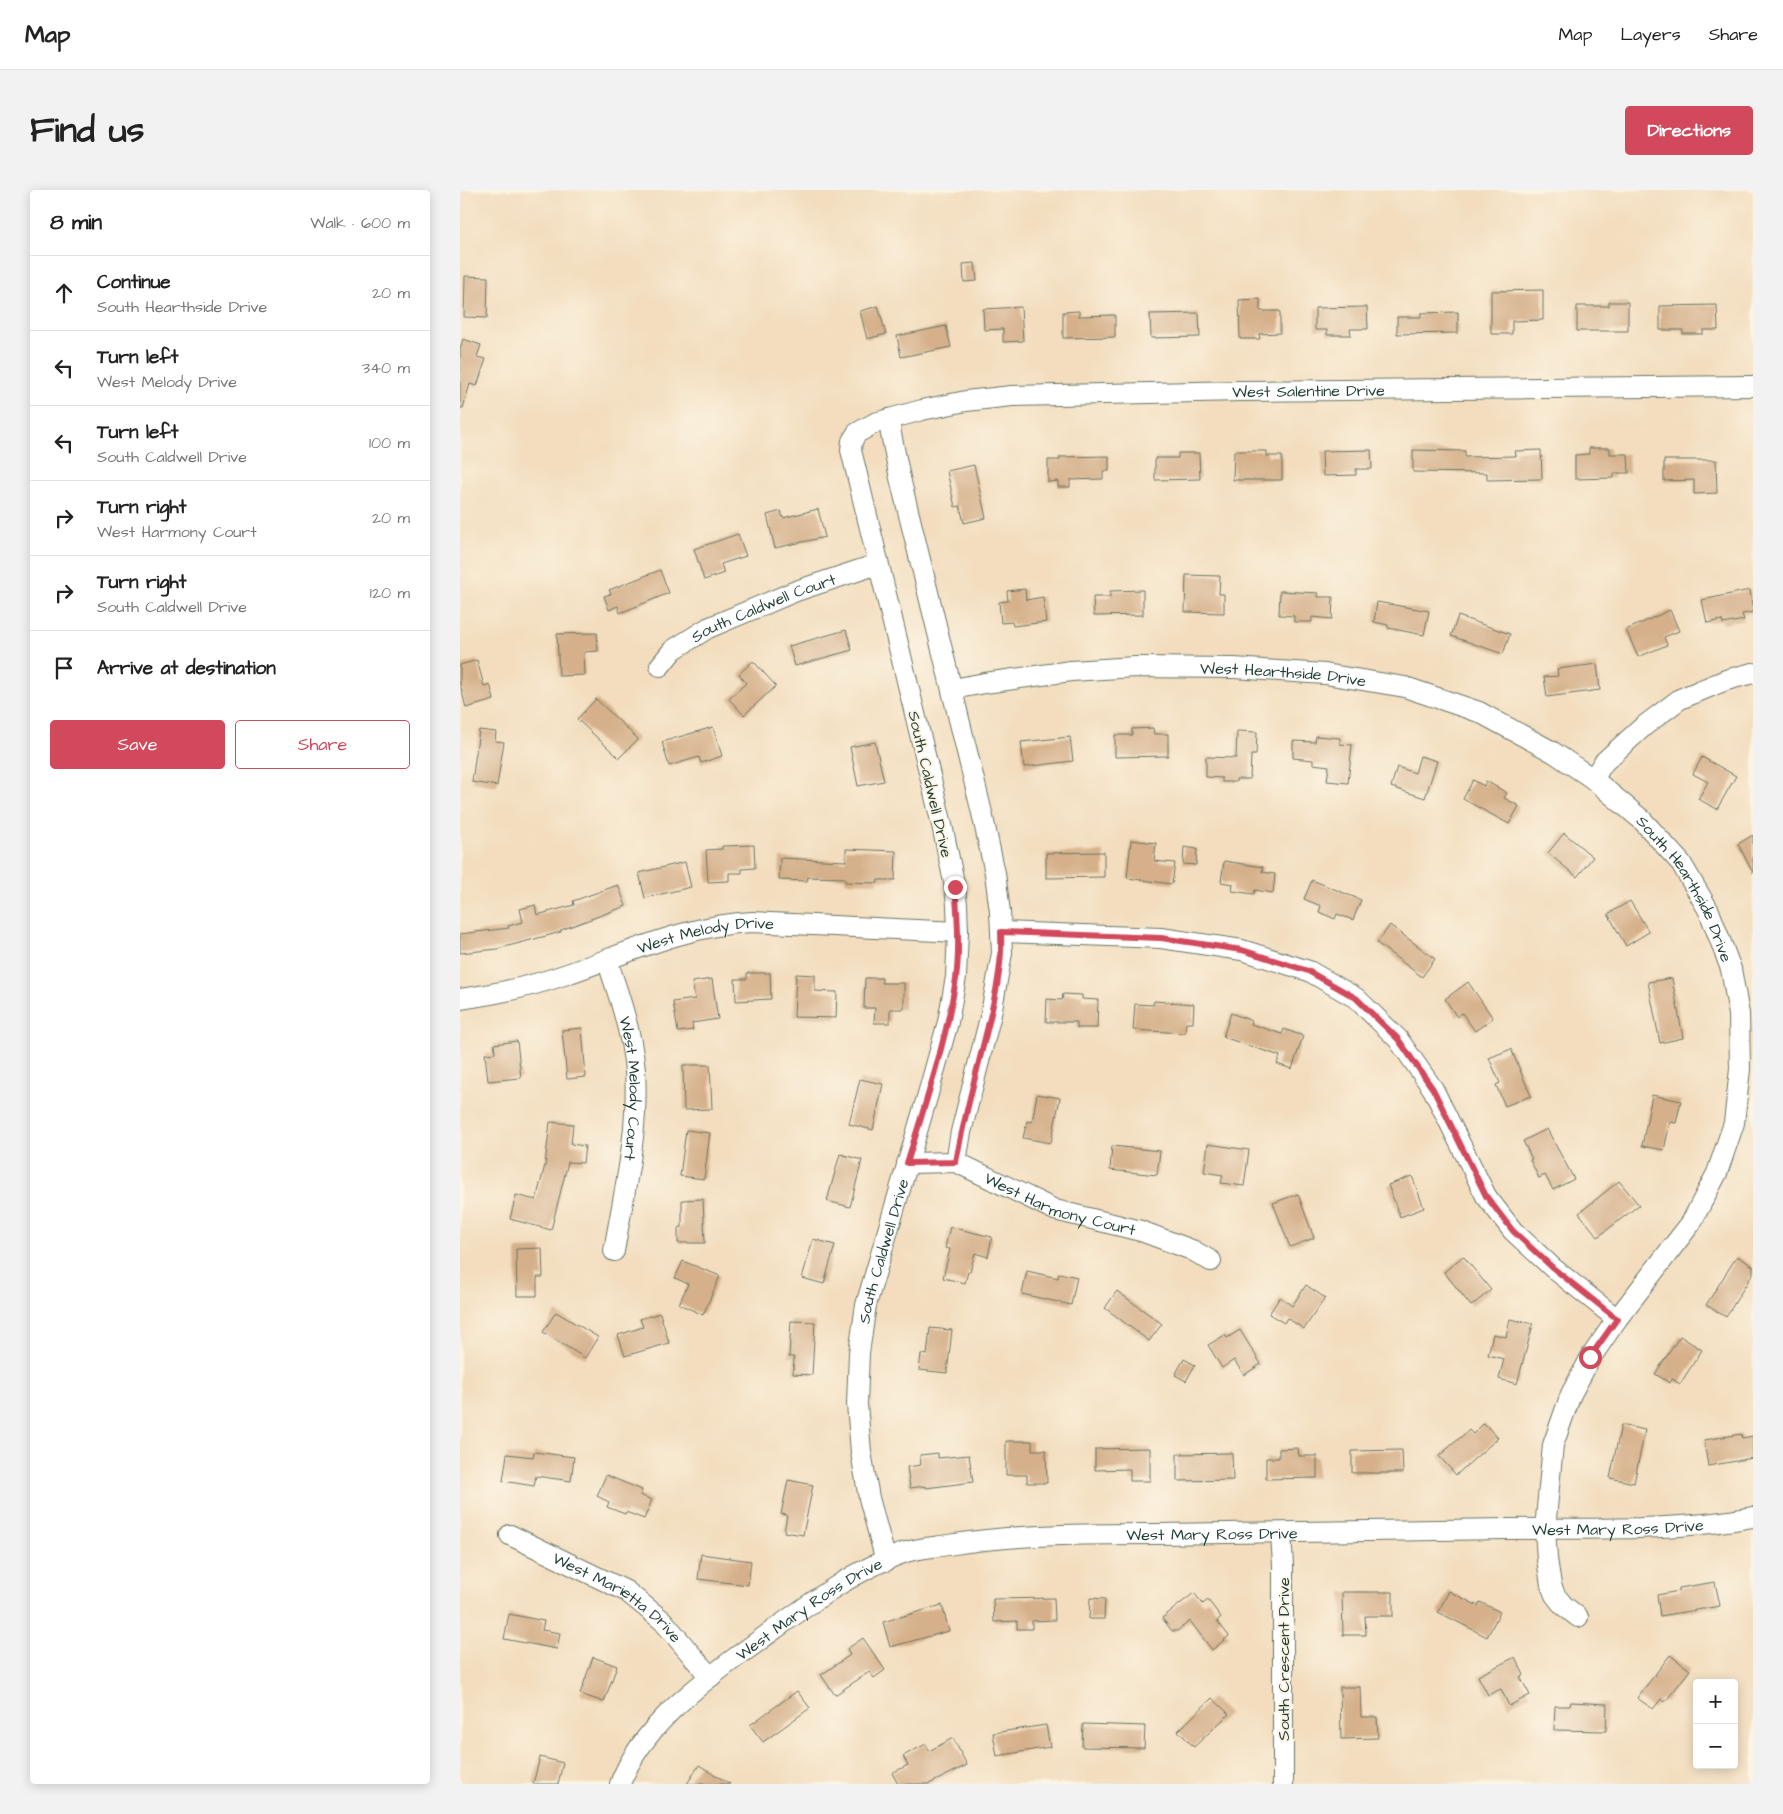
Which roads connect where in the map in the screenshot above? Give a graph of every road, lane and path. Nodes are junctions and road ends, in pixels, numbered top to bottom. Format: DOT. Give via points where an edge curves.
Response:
graph roads {
  1 [pos="1753,386"];
  2 [pos="888,419"];
  3 [pos="869,426"];
  4 [pos="878,564"];
  5 [pos="660,666"];
  6 [pos="1753,673"];
  7 [pos="953,689"];
  8 [pos="1593,779"];
  9 [pos="958,932"];
  10 [pos="1001,932"];
  11 [pos="607,960"];
  12 [pos="460,999"];
  13 [pos="956,1162"];
  14 [pos="907,1163"];
  15 [pos="614,1251"];
  16 [pos="1211,1261"];
  17 [pos="1617,1319"];
  18 [pos="1753,1517"];
  19 [pos="1545,1530"];
  20 [pos="1281,1533"];
  21 [pos="510,1535"];
  22 [pos="886,1561"];
  23 [pos="1578,1617"];
  24 [pos="710,1678"];
  25 [pos="620,1784"];
  26 [pos="1282,1784"];
  1 -- 2 [label="street, West Salentine Drive" via="1012,396 966,401"];
  2 -- 3 [label="street, West Salentine Drive"];
  2 -- 7 [label="street"];
  3 -- 4 [label="street, South Caldwell Drive" via="856,433 851,450"];
  4 -- 5 [label="street, South Caldwell Court" via="796,591 708,628 674,650"];
  4 -- 9 [label="street, South Caldwell Drive" via="942,824 955,887"];
  6 -- 8 [label="street" via="1680,699 1604,762"];
  7 -- 8 [label="street, West Hearthside Drive" via="1071,670 1135,667 1234,668 1325,674 1405,687 1479,712 1553,752"];
  7 -- 10 [label="street" via="995,874"];
  8 -- 17 [label="street, South Hearthside Drive" via="1642,820 1681,863 1709,911 1731,970 1739,1014 1740,1069 1734,1123 1717,1173 1691,1223"];
  9 -- 11 [label="street, West Melody Drive" via="730,923 697,929"];
  9 -- 14 [label="street, South Caldwell Drive" via="956,977 948,1022"];
  10 -- 13 [label="street" via="1002,953 991,1014"];
  10 -- 17 [label="street" via="1161,938 1242,950 1308,971 1356,998 1398,1039 1433,1089 1486,1196 1513,1231"];
  11 -- 12 [label="street, West Melody Drive" via="502,993"];
  11 -- 15 [label="street, West Melody Court" via="632,1048 635,1071 634,1128"];
  13 -- 14 [label="street, West Harmony Court"];
  13 -- 16 [label="street, West Harmony Court" via="1055,1210 1141,1231 1192,1250"];
  14 -- 22 [label="street, South Caldwell Drive" via="866,1305 856,1404 869,1498"];
  17 -- 19 [label="street, South Hearthside Drive" via="1590,1357 1571,1394 1553,1446"];
  18 -- 19 [label="street, West Mary Ross Drive" via="1718,1524"];
  19 -- 20 [label="street, West Mary Ross Drive"];
  19 -- 23 [label="street, South Hearthside Drive" via="1551,1585 1563,1605"];
  20 -- 22 [label="street, West Mary Ross Drive" via="982,1539 908,1551"];
  20 -- 26 [label="street, South Crescent Drive"];
  21 -- 24 [label="street, West Marietta Drive" via="626,1591 663,1621"];
  22 -- 24 [label="street, West Mary Ross Drive" via="859,1572"];
  24 -- 25 [label="street, West Mary Ross Drive" via="660,1721 626,1768"];
}
